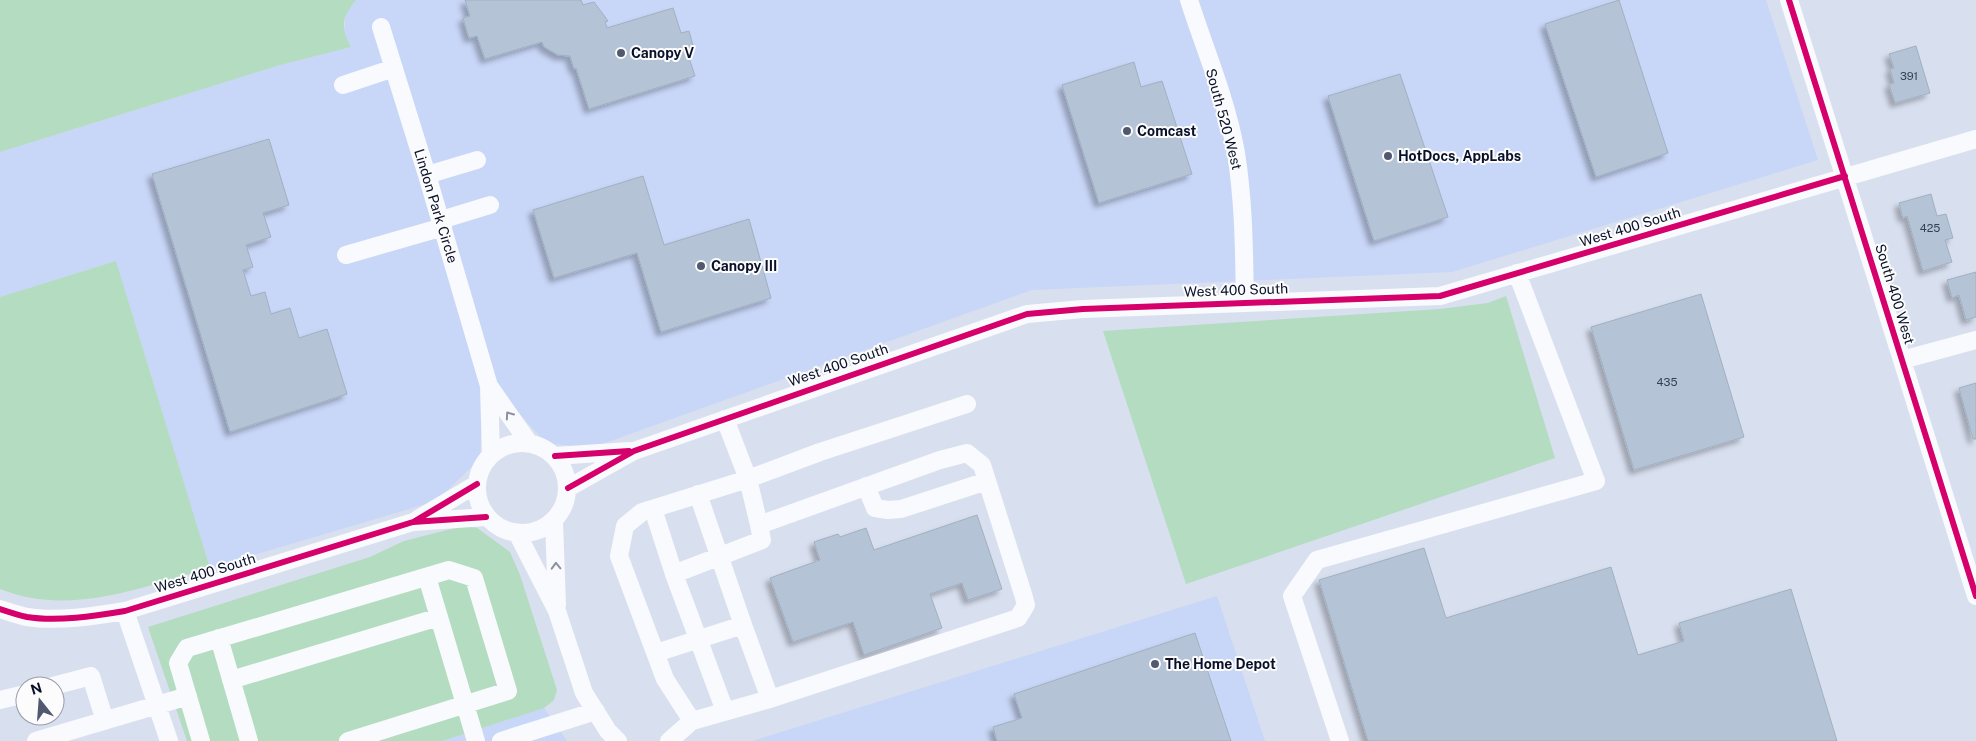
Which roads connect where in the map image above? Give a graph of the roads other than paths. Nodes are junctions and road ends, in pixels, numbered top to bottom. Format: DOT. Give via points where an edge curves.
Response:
graph roads {
  1 [pos="1189,0"];
  2 [pos="1789,0"];
  3 [pos="381,27"];
  4 [pos="394,68"];
  5 [pos="342,84"];
  6 [pos="1976,139"];
  7 [pos="477,160"];
  8 [pos="427,175"];
  9 [pos="1845,176"];
  10 [pos="490,206"];
  11 [pos="442,224"];
  12 [pos="346,255"];
  13 [pos="1517,273"];
  14 [pos="1244,302"];
  15 [pos="1976,340"];
  16 [pos="1902,360"];
  17 [pos="489,386"];
  18 [pos="967,404"];
  19 [pos="725,419"];
  20 [pos="529,443"];
  21 [pos="634,450"];
  22 [pos="491,455"];
  23 [pos="555,456"];
  24 [pos="748,479"];
  25 [pos="987,481"];
  26 [pos="477,484"];
  27 [pos="866,486"];
  28 [pos="568,488"];
  29 [pos="698,494"];
  30 [pos="653,509"];
  31 [pos="486,517"];
  32 [pos="554,521"];
  33 [pos="413,522"];
  34 [pos="759,525"];
  35 [pos="516,533"];
  36 [pos="720,556"];
  37 [pos="674,574"];
  38 [pos="427,577"];
  39 [pos="1976,596"];
  40 [pos="0,609"];
  41 [pos="125,611"];
  42 [pos="557,611"];
  43 [pos="438,617"];
  44 [pos="743,625"];
  45 [pos="219,638"];
  46 [pos="698,639"];
  47 [pos="656,653"];
  48 [pos="231,680"];
  49 [pos="65,683"];
  50 [pos="15,696"];
  51 [pos="188,696"];
  52 [pos="770,698"];
  53 [pos="0,700"];
  54 [pos="158,705"];
  55 [pos="465,705"];
  56 [pos="596,711"];
  57 [pos="725,711"];
  58 [pos="105,721"];
  59 [pos="692,721"];
  60 [pos="36,741"];
  61 [pos="169,741"];
  62 [pos="201,741"];
  63 [pos="249,741"];
  64 [pos="348,741"];
  65 [pos="476,741"];
  66 [pos="501,741"];
  67 [pos="618,741"];
  68 [pos="668,741"];
  69 [pos="1340,741"];
  1 -- 14 [label="street, South 520 West" via="1221,95 1236,152 1244,209"];
  2 -- 9 [label="street, South 400 West"];
  3 -- 4 [label="street, Lindon Park Circle"];
  4 -- 5 [label="street"];
  4 -- 8 [label="street, Lindon Park Circle"];
  6 -- 9 [label="street, West 400 South"];
  7 -- 8 [label="street"];
  8 -- 11 [label="street, Lindon Park Circle"];
  9 -- 13 [label="street, West 400 South"];
  9 -- 16 [label="street, South 400 West"];
  10 -- 11 [label="street"];
  11 -- 12 [label="street"];
  11 -- 17 [label="street, Lindon Park Circle"];
  13 -- 14 [label="street, West 400 South" via="1440,296"];
  13 -- 69 [label="street" via="1596,481 1317,560 1292,596"];
  14 -- 19 [label="street, West 400 South" via="1027,314"];
  15 -- 16 [label="street"];
  16 -- 39 [label="street, South 400 West"];
  20 -- 17 [label="street, one-way"];
  17 -- 22 [label="street"];
  18 -- 24 [label="street"];
  19 -- 21 [label="street, West 400 South"];
  19 -- 24 [label="street"];
  20 -- 22 [label="street" via="513,444"];
  20 -- 23 [label="street"];
  21 -- 23 [label="street, West 400 South"];
  21 -- 28 [label="street, West 400 South"];
  22 -- 26 [label="street" via="481,468"];
  23 -- 28 [label="street" via="565,472"];
  24 -- 29 [label="street"];
  24 -- 34 [label="street"];
  25 -- 27 [label="street" via="902,509 888,510 874,508"];
  25 -- 27 [label="street" via="982,465 967,452"];
  25 -- 52 [label="street" via="1026,605 1018,618"];
  26 -- 31 [label="street" via="478,500"];
  26 -- 33 [label="street, West 400 South"];
  27 -- 34 [label="street"];
  28 -- 32 [label="street" via="563,508"];
  29 -- 30 [label="street"];
  29 -- 36 [label="street"];
  30 -- 37 [label="street"];
  30 -- 47 [label="street" via="642,512 625,526 619,556"];
  31 -- 33 [label="street, West 400 South"];
  31 -- 35 [label="street" via="498,527"];
  32 -- 35 [label="street" via="532,532"];
  42 -- 32 [label="street, one-way"];
  33 -- 41 [label="street, West 400 South"];
  34 -- 36 [label="street" via="762,540"];
  35 -- 42 [label="street"];
  36 -- 37 [label="street"];
  36 -- 44 [label="street"];
  37 -- 46 [label="street"];
  38 -- 43 [label="street"];
  38 -- 45 [label="street"];
  38 -- 55 [label="street" via="449,570 474,578 508,692"];
  40 -- 41 [label="street, West 400 South" via="28,617 65,618"];
  41 -- 54 [label="street"];
  42 -- 56 [label="street" via="584,693"];
  43 -- 48 [label="street"];
  43 -- 55 [label="street"];
  44 -- 46 [label="street"];
  44 -- 52 [label="street"];
  45 -- 48 [label="street"];
  45 -- 51 [label="street" via="187,648 178,663"];
  46 -- 47 [label="street"];
  46 -- 57 [label="street"];
  47 -- 59 [label="street" via="665,679"];
  48 -- 63 [label="street"];
  49 -- 58 [label="street" via="91,676"];
  50 -- 53 [label="street"];
  51 -- 54 [label="street"];
  51 -- 62 [label="street"];
  52 -- 57 [label="street"];
  54 -- 58 [label="street"];
  54 -- 61 [label="street"];
  55 -- 64 [label="street"];
  55 -- 65 [label="street"];
  56 -- 66 [label="street"];
  56 -- 67 [label="street"];
  57 -- 59 [label="street"];
  58 -- 60 [label="street"];
  59 -- 68 [label="street"];
}
